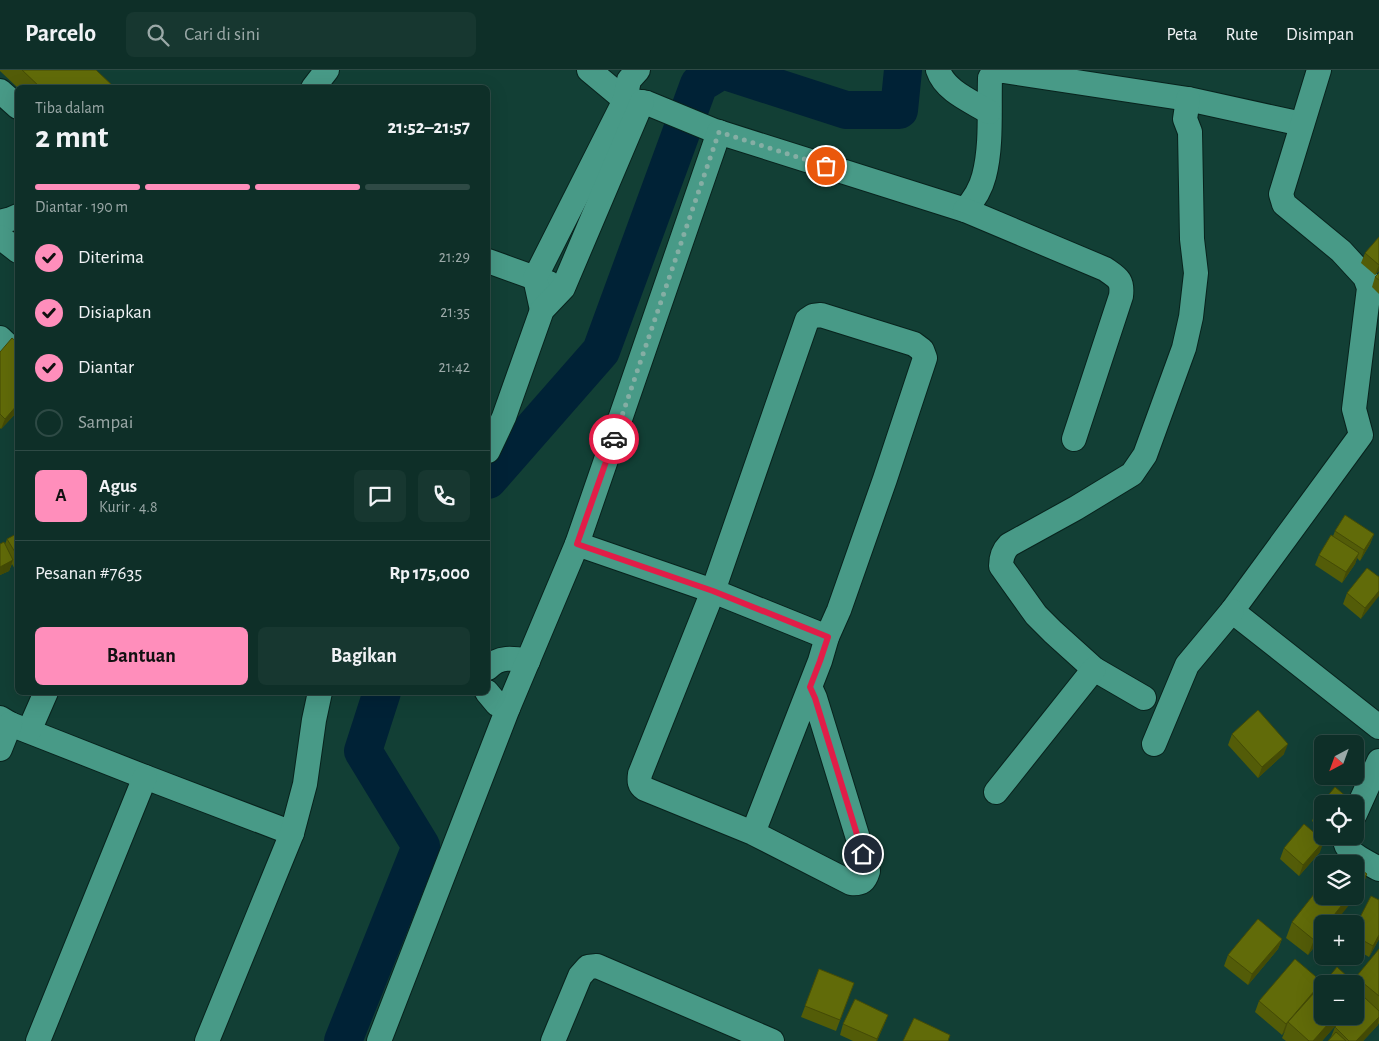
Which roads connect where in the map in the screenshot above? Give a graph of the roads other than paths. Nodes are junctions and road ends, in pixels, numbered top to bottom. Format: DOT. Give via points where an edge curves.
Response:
graph roads {
  1 [pos="327,70"];
  2 [pos="589,70"];
  3 [pos="638,70"];
  4 [pos="938,70"];
  5 [pos="1319,70"];
  6 [pos="315,85"];
  7 [pos="0,92"];
  8 [pos="1192,100"];
  9 [pos="638,102"];
  10 [pos="15,104"];
  11 [pos="989,112"];
  12 [pos="1302,124"];
  13 [pos="717,132"];
  14 [pos="965,210"];
  15 [pos="15,218"];
  16 [pos="0,222"];
  17 [pos="0,237"];
  18 [pos="15,249"];
  19 [pos="490,262"];
  20 [pos="535,278"];
  21 [pos="563,288"];
  22 [pos="542,310"];
  23 [pos="0,338"];
  24 [pos="15,352"];
  25 [pos="496,414"];
  26 [pos="1074,439"];
  27 [pos="490,441"];
  28 [pos="577,544"];
  29 [pos="713,591"];
  30 [pos="1232,611"];
  31 [pos="828,637"];
  32 [pos="528,661"];
  33 [pos="490,665"];
  34 [pos="1094,670"];
  35 [pos="810,687"];
  36 [pos="43,695"];
  37 [pos="319,695"];
  38 [pos="489,695"];
  39 [pos="1144,698"];
  40 [pos="508,708"];
  41 [pos="13,724"];
  42 [pos="1379,727"];
  43 [pos="1154,744"];
  44 [pos="0,749"];
  45 [pos="1379,762"];
  46 [pos="145,777"];
  47 [pos="996,792"];
  48 [pos="1364,795"];
  49 [pos="292,833"];
  50 [pos="753,833"];
  51 [pos="1346,845"];
  52 [pos="1379,869"];
  53 [pos="38,1041"];
  54 [pos="207,1041"];
  55 [pos="379,1041"];
  56 [pos="553,1041"];
  57 [pos="772,1041"];
  1 -- 6 [label="street"];
  2 -- 9 [label="street"];
  3 -- 9 [label="street" via="629,80"];
  4 -- 11 [label="street" via="945,82 957,92"];
  5 -- 12 [label="street"];
  7 -- 10 [label="street"];
  8 -- 11 [label="street" via="997,70 990,78"];
  8 -- 12 [label="street"];
  8 -- 34 [label="street" via="1184,119 1190,132 1192,239 1196,273 1192,310 1184,348 1145,455 1132,474 1009,545 1001,558 1000,566 1036,616"];
  9 -- 13 [label="street"];
  9 -- 20 [label="street"];
  9 -- 21 [label="street"];
  11 -- 14 [label="street" via="989,147 984,178"];
  12 -- 30 [label="street" via="1281,194 1284,204 1341,251 1365,277 1369,288 1354,409 1361,435"];
  13 -- 14 [label="street"];
  13 -- 28 [label="street"];
  14 -- 26 [label="street" via="1105,269 1118,278 1121,296"];
  15 -- 16 [label="street"];
  17 -- 18 [label="street"];
  19 -- 20 [label="street"];
  20 -- 21 [label="street"];
  20 -- 22 [label="street"];
  21 -- 22 [label="street"];
  22 -- 25 [label="street"];
  23 -- 24 [label="street"];
  25 -- 27 [label="street"];
  28 -- 29 [label="street"];
  28 -- 32 [label="street"];
  29 -- 31 [label="street"];
  29 -- 31 [label="street" via="807,320 820,315 914,344 926,358"];
  29 -- 50 [label="street" via="639,782 645,789"];
  30 -- 42 [label="street"];
  30 -- 43 [label="street" via="1187,665"];
  31 -- 35 [label="street"];
  32 -- 33 [label="street" via="506,658"];
  32 -- 40 [label="street"];
  34 -- 39 [label="street"];
  34 -- 47 [label="street"];
  35 -- 50 [label="street"];
  35 -- 50 [label="street" via="868,871 865,880 860,884 851,883"];
  36 -- 41 [label="street"];
  37 -- 49 [label="street" via="305,784"];
  38 -- 40 [label="street" via="497,704"];
  40 -- 55 [label="street"];
  41 -- 44 [label="street"];
  41 -- 46 [label="street"];
  45 -- 48 [label="street"];
  46 -- 49 [label="street"];
  46 -- 53 [label="street"];
  49 -- 54 [label="street"];
  51 -- 52 [label="street" via="1349,851"];
  56 -- 57 [label="street" via="580,976 588,967 597,966"];
}
